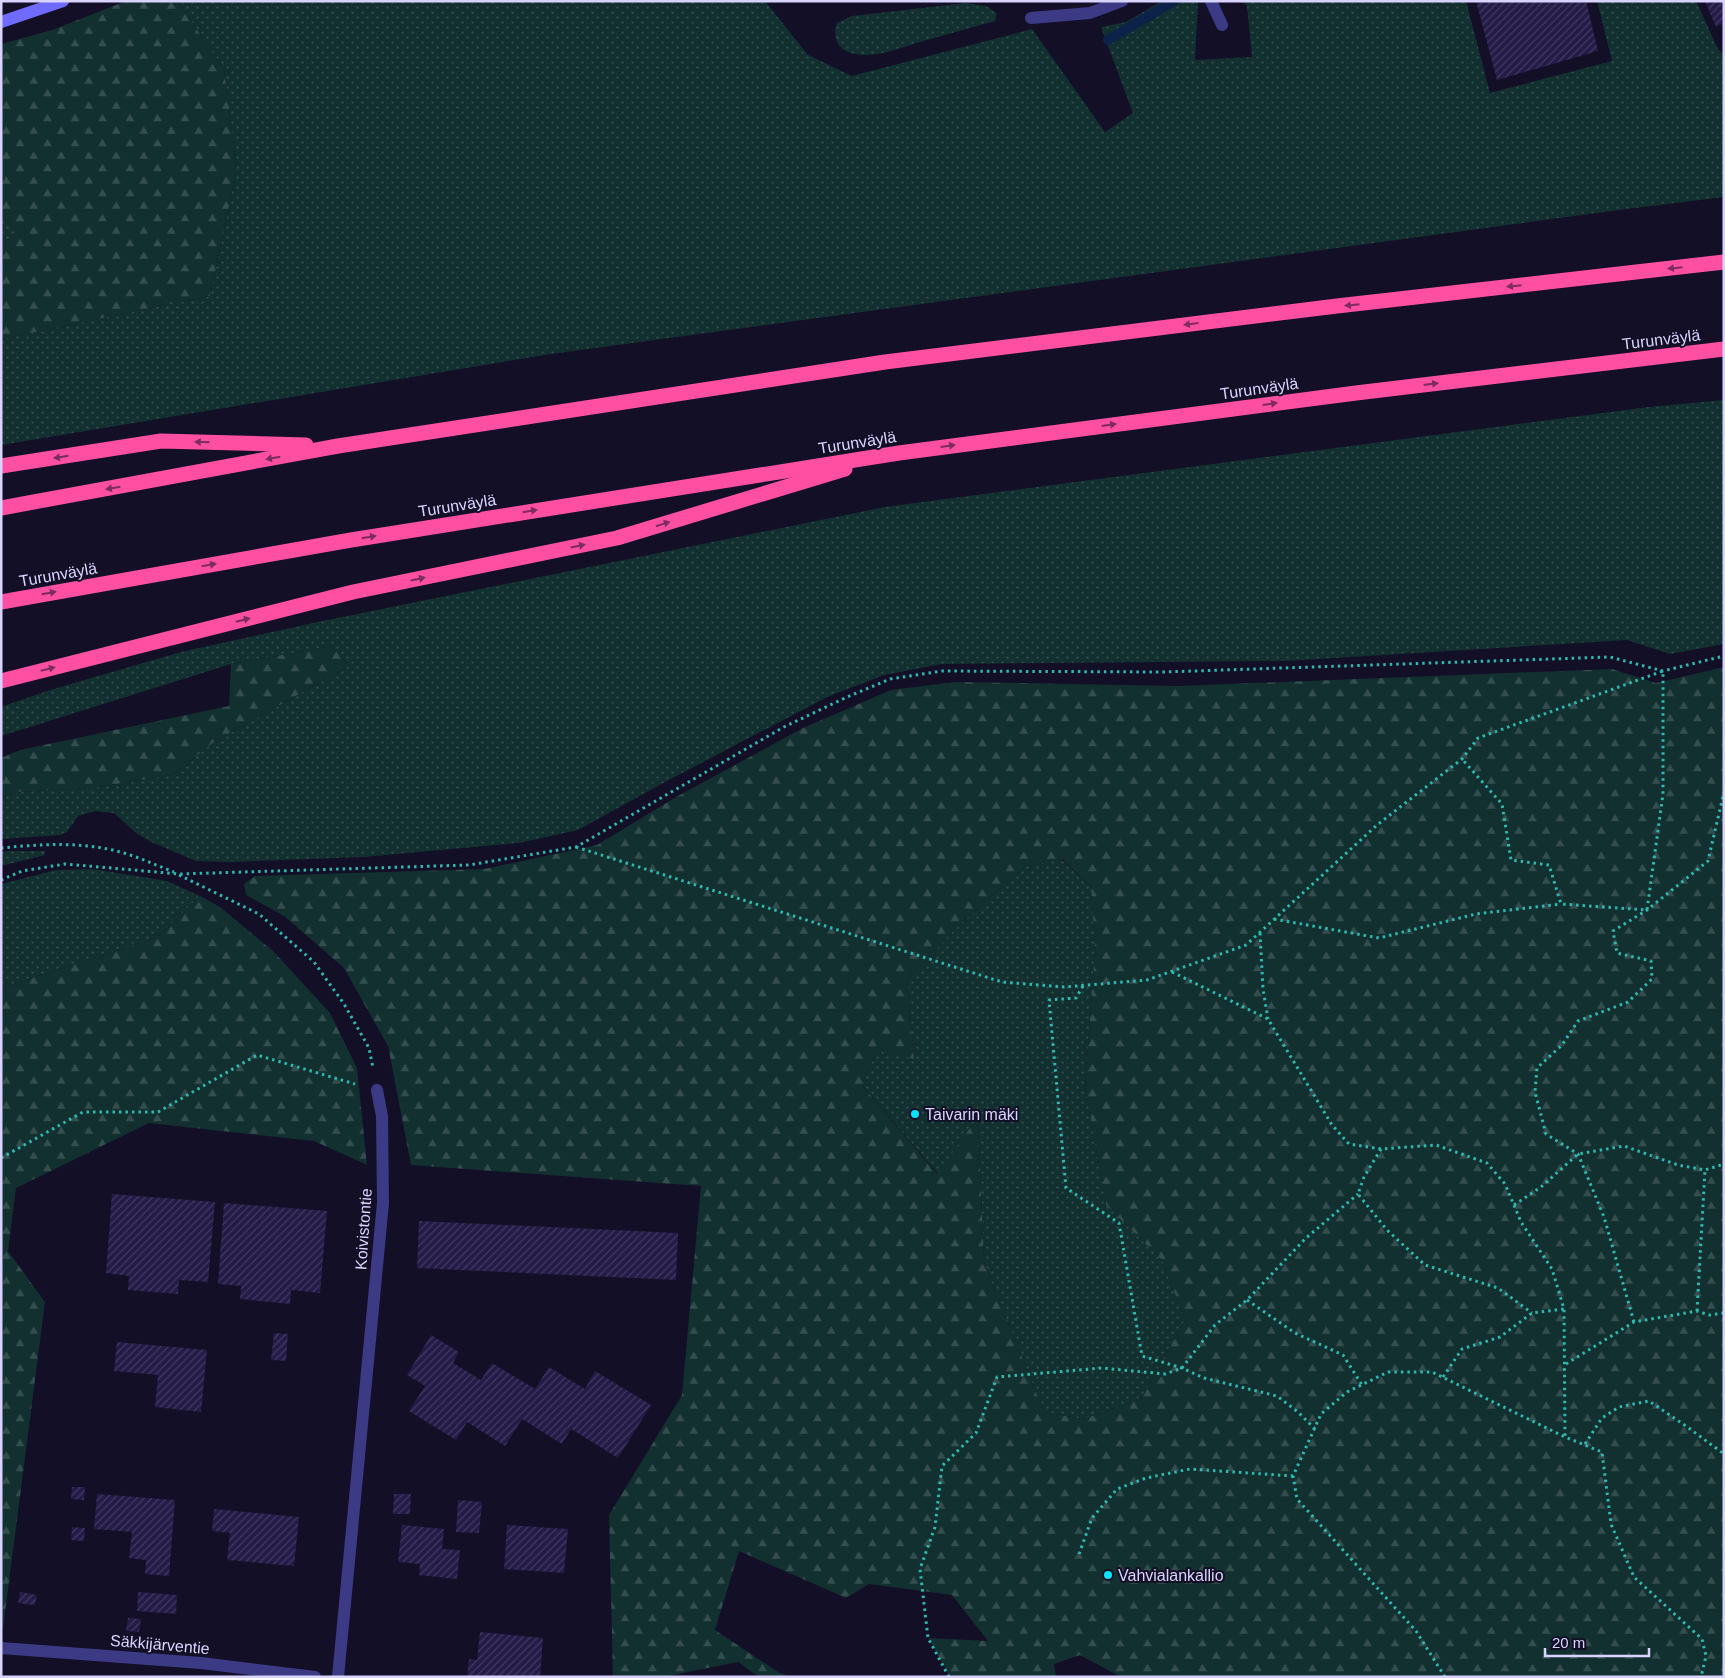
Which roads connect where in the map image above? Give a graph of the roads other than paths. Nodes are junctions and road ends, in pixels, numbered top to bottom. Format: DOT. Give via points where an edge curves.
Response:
graph roads {
  1 [pos="63,1"];
  2 [pos="1122,1"];
  3 [pos="1211,1"];
  4 [pos="1031,18"];
  5 [pos="1,22"];
  6 [pos="1222,25"];
  7 [pos="1724,262"];
  8 [pos="1724,350"];
  9 [pos="338,446"];
  10 [pos="900,453"];
  11 [pos="1,466"];
  12 [pos="1,508"];
  13 [pos="1,602"];
  14 [pos="1,681"];
  15 [pos="377,1090"];
  16 [pos="1,1648"];
  17 [pos="315,1677"];
  18 [pos="338,1677"];
  1 -- 5 [label="main road"];
  2 -- 4 [label="street" via="1090,13"];
  3 -- 6 [label="street"];
  7 -- 9 [label="highway, one-way" via="885,362"];
  10 -- 8 [label="highway, Turunväylä, one-way" via="1356,392"];
  9 -- 11 [label="highway, one-way" via="161,441"];
  9 -- 12 [label="highway, one-way"];
  13 -- 10 [label="highway, Turunväylä, one-way" via="351,540"];
  14 -- 10 [label="highway, one-way" via="353,592 617,538"];
  15 -- 18 [label="street, Koivistontie" via="382,1116 383,1203"];
  16 -- 17 [label="street, Säkkijärventie" via="200,1663"];
}
